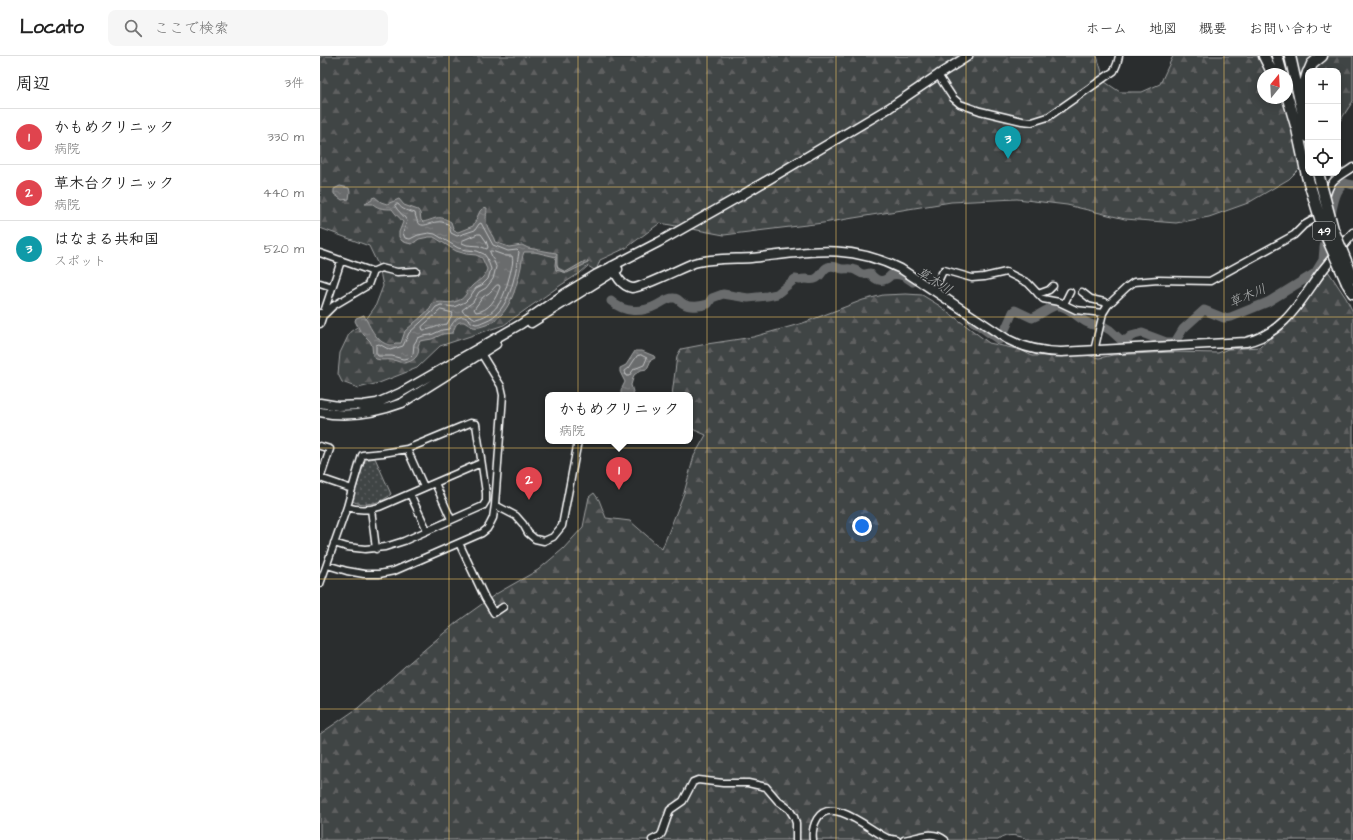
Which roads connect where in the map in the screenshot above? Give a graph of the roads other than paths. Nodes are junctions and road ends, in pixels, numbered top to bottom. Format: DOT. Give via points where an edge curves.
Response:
graph roads {
  1 [pos="968,56"];
  2 [pos="1118,56"];
  3 [pos="1264,56"];
  4 [pos="1277,56"];
  5 [pos="1290,56"];
  6 [pos="1322,56"];
  7 [pos="1270,68"];
  8 [pos="1280,68"];
  9 [pos="1310,68"];
  10 [pos="938,75"];
  11 [pos="1305,82"];
  12 [pos="1283,104"];
  13 [pos="1290,104"];
  14 [pos="1305,107"];
  15 [pos="1305,125"];
  16 [pos="1305,164"];
  17 [pos="1305,167"];
  18 [pos="1353,167"];
  19 [pos="1308,176"];
  20 [pos="1319,176"];
  21 [pos="1353,233"];
  22 [pos="320,254"];
  23 [pos="341,261"];
  24 [pos="613,269"];
  25 [pos="416,271"];
  26 [pos="372,272"];
  27 [pos="1350,281"];
  28 [pos="320,283"];
  29 [pos="1053,286"];
  30 [pos="332,287"];
  31 [pos="934,290"];
  32 [pos="1070,292"];
  33 [pos="1082,292"];
  34 [pos="1353,293"];
  35 [pos="1037,297"];
  36 [pos="1064,304"];
  37 [pos="1108,305"];
  38 [pos="1103,313"];
  39 [pos="322,314"];
  40 [pos="320,324"];
  41 [pos="479,351"];
  42 [pos="1094,351"];
  43 [pos="320,403"];
  44 [pos="320,412"];
  45 [pos="577,444"];
  46 [pos="320,446"];
  47 [pos="407,449"];
  48 [pos="481,463"];
  49 [pos="320,478"];
  50 [pos="435,483"];
  51 [pos="424,487"];
  52 [pos="352,489"];
  53 [pos="410,494"];
  54 [pos="495,505"];
  55 [pos="347,507"];
  56 [pos="371,509"];
  57 [pos="451,519"];
  58 [pos="427,530"];
  59 [pos="334,543"];
  60 [pos="459,543"];
  61 [pos="376,548"];
  62 [pos="327,565"];
  63 [pos="320,584"];
  64 [pos="503,607"];
  65 [pos="652,840"];
  66 [pos="796,840"];
  67 [pos="813,840"];
  68 [pos="897,840"];
  69 [pos="904,840"];
  70 [pos="945,840"];
  1 -- 10 [label="street"];
  2 -- 10 [label="street" via="1114,71 1048,117 1032,122 960,104"];
  3 -- 7 [label="highway"];
  4 -- 8 [label="highway"];
  5 -- 15 [label="highway"];
  6 -- 9 [label="highway"];
  10 -- 24 [label="street" via="889,108"];
  11 -- 14 [label="highway"];
  12 -- 17 [label="highway"];
  13 -- 16 [label="highway, 49"];
  18 -- 37 [label="street" via="1332,181 1318,216 1294,235 1210,281 1134,282"];
  19 -- 27 [label="highway, 49, bridge" via="1324,231"];
  20 -- 27 [label="highway, 49, bridge"];
  21 -- 42 [label="street" via="1295,309 1271,332 1258,340"];
  22 -- 23 [label="street"];
  23 -- 26 [label="street"];
  23 -- 30 [label="street"];
  24 -- 31 [label="street" via="624,285 638,288 696,263 813,251 841,251 886,262"];
  24 -- 41 [label="street"];
  25 -- 26 [label="street" via="397,272 381,268"];
  26 -- 39 [label="street" via="368,285"];
  27 -- 34 [label="highway, 49"];
  28 -- 30 [label="street"];
  29 -- 35 [label="street"];
  30 -- 39 [label="street"];
  31 -- 35 [label="street" via="944,270 972,278 1006,272 1028,283"];
  31 -- 42 [label="street" via="985,326 1021,346 1047,352"];
  32 -- 36 [label="street"];
  33 -- 37 [label="street"];
  35 -- 36 [label="street"];
  36 -- 38 [label="street" via="1078,310"];
  37 -- 38 [label="street"];
  38 -- 42 [label="street"];
  39 -- 40 [label="street"];
  41 -- 43 [label="street" via="392,398 377,403 338,406"];
  41 -- 44 [label="street" via="402,402 386,409 344,415"];
  41 -- 54 [label="street" via="501,386 503,395"];
  45 -- 54 [label="street" via="562,526 553,537 544,541 535,539 516,516"];
  46 -- 49 [label="street" via="330,449"];
  47 -- 48 [label="street" via="470,423 476,424"];
  47 -- 51 [label="street"];
  47 -- 52 [label="street" via="362,455"];
  48 -- 50 [label="street"];
  48 -- 57 [label="street" via="486,501 483,506"];
  49 -- 52 [label="street"];
  50 -- 51 [label="street"];
  50 -- 57 [label="street"];
  51 -- 53 [label="street"];
  52 -- 55 [label="street"];
  53 -- 56 [label="street"];
  53 -- 58 [label="street"];
  54 -- 60 [label="street" via="493,518 487,529"];
  55 -- 56 [label="street"];
  55 -- 59 [label="street"];
  56 -- 61 [label="street"];
  57 -- 58 [label="street"];
  58 -- 61 [label="street" via="404,541"];
  59 -- 61 [label="street" via="347,547"];
  59 -- 62 [label="street"];
  60 -- 62 [label="street" via="394,571 379,574 347,572"];
  60 -- 64 [label="street" via="494,613"];
  62 -- 63 [label="street"];
  65 -- 66 [label="street" via="662,833 670,810 683,801 691,784 698,780 748,782 766,787 778,801 789,808 796,823"];
  67 -- 68 [label="street" via="814,826 819,816 832,811 849,815 885,837"];
  69 -- 70 [label="street" via="931,834"];
}
